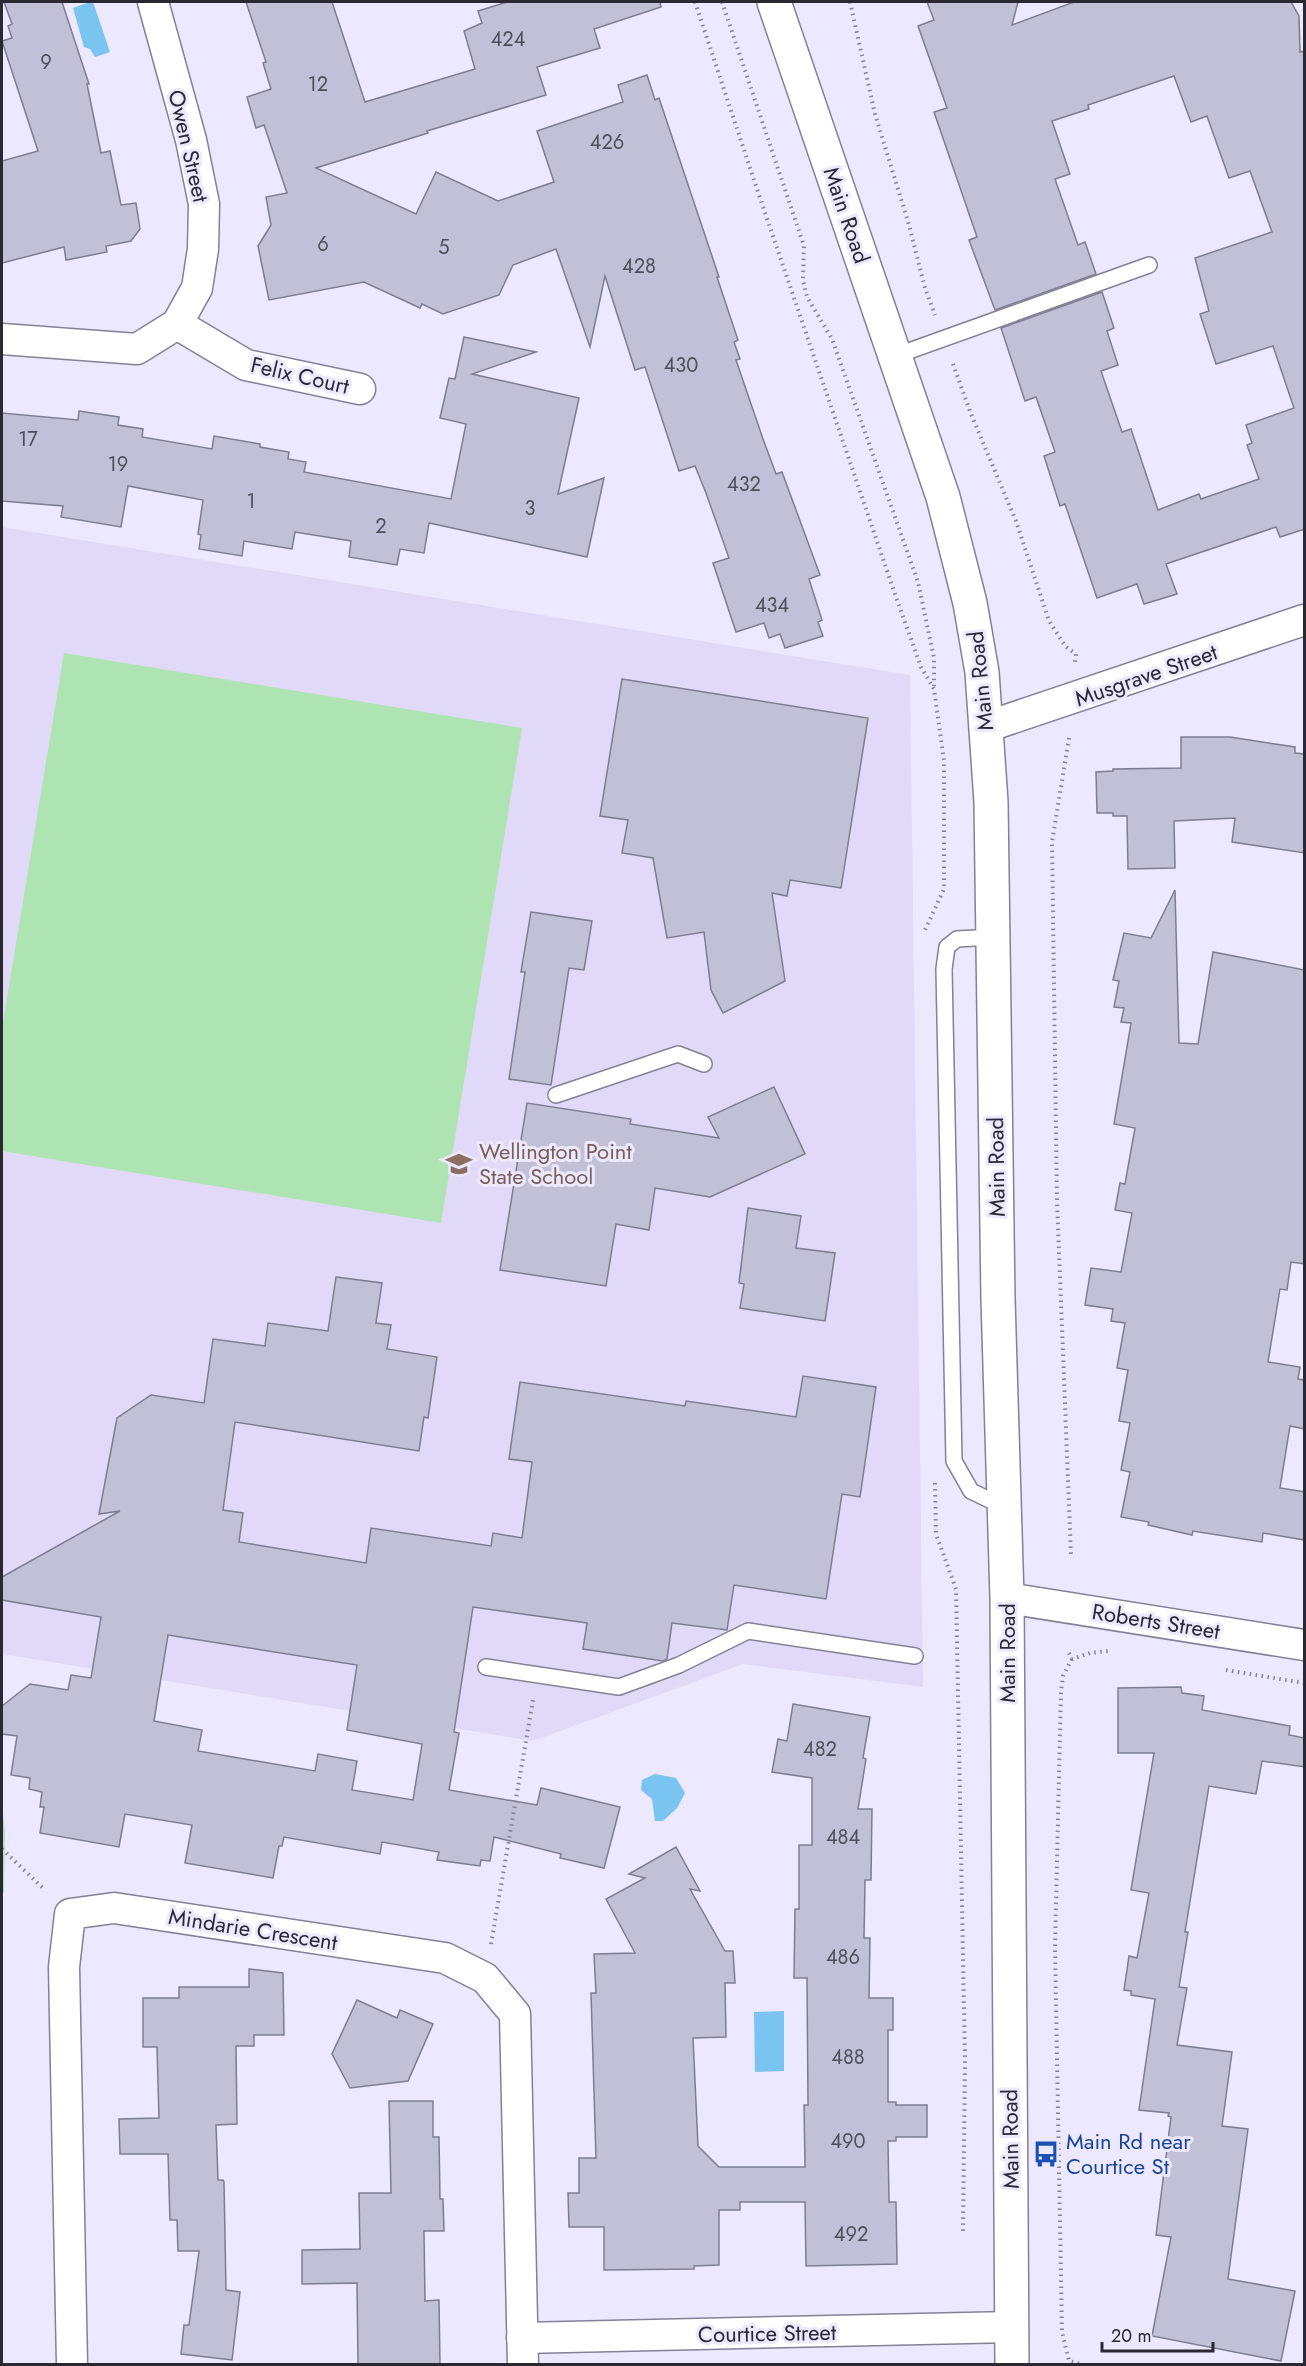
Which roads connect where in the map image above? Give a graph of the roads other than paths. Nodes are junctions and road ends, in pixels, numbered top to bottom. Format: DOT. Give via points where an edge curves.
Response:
graph roads {
  1 [pos="153,2"];
  2 [pos="774,2"];
  3 [pos="1149,265"];
  4 [pos="177,324"];
  5 [pos="2,339"];
  6 [pos="895,356"];
  7 [pos="360,389"];
  8 [pos="1305,620"];
  9 [pos="986,727"];
  10 [pos="993,938"];
  11 [pos="704,1064"];
  12 [pos="556,1095"];
  13 [pos="1004,1507"];
  14 [pos="1007,1598"];
  15 [pos="1305,1645"];
  16 [pos="915,1656"];
  17 [pos="486,1667"];
  18 [pos="1012,2327"];
  19 [pos="523,2351"];
  20 [pos="72,2364"];
  21 [pos="1012,2364"];
  1 -- 4 [label="street, Owen Street" via="191,140 204,204 197,288"];
  2 -- 6 [label="main road, Main Road"];
  3 -- 6 [label="lane"];
  4 -- 5 [label="street" via="137,349"];
  4 -- 7 [label="street, Felix Court" via="246,365"];
  6 -- 9 [label="main road, Main Road" via="943,497 970,603 982,672"];
  8 -- 9 [label="street, Musgrave Street"];
  9 -- 10 [label="main road, Main Road"];
  10 -- 13 [label="main road, Main Road"];
  10 -- 13 [label="lane" via="957,939 947,947 944,969 954,1461 971,1491"];
  11 -- 12 [label="lane" via="678,1054"];
  13 -- 14 [label="main road, Main Road"];
  14 -- 15 [label="street, Roberts Street"];
  14 -- 18 [label="main road, Main Road"];
  16 -- 17 [label="lane" via="748,1630 680,1665 619,1687"];
  18 -- 19 [label="street, Courtice Street"];
  18 -- 21 [label="main road, Main Road"];
  19 -- 20 [label="street, Mindarie Crescent" via="515,2014 485,1978 445,1958 114,1908 70,1914 64,1967"];
}
